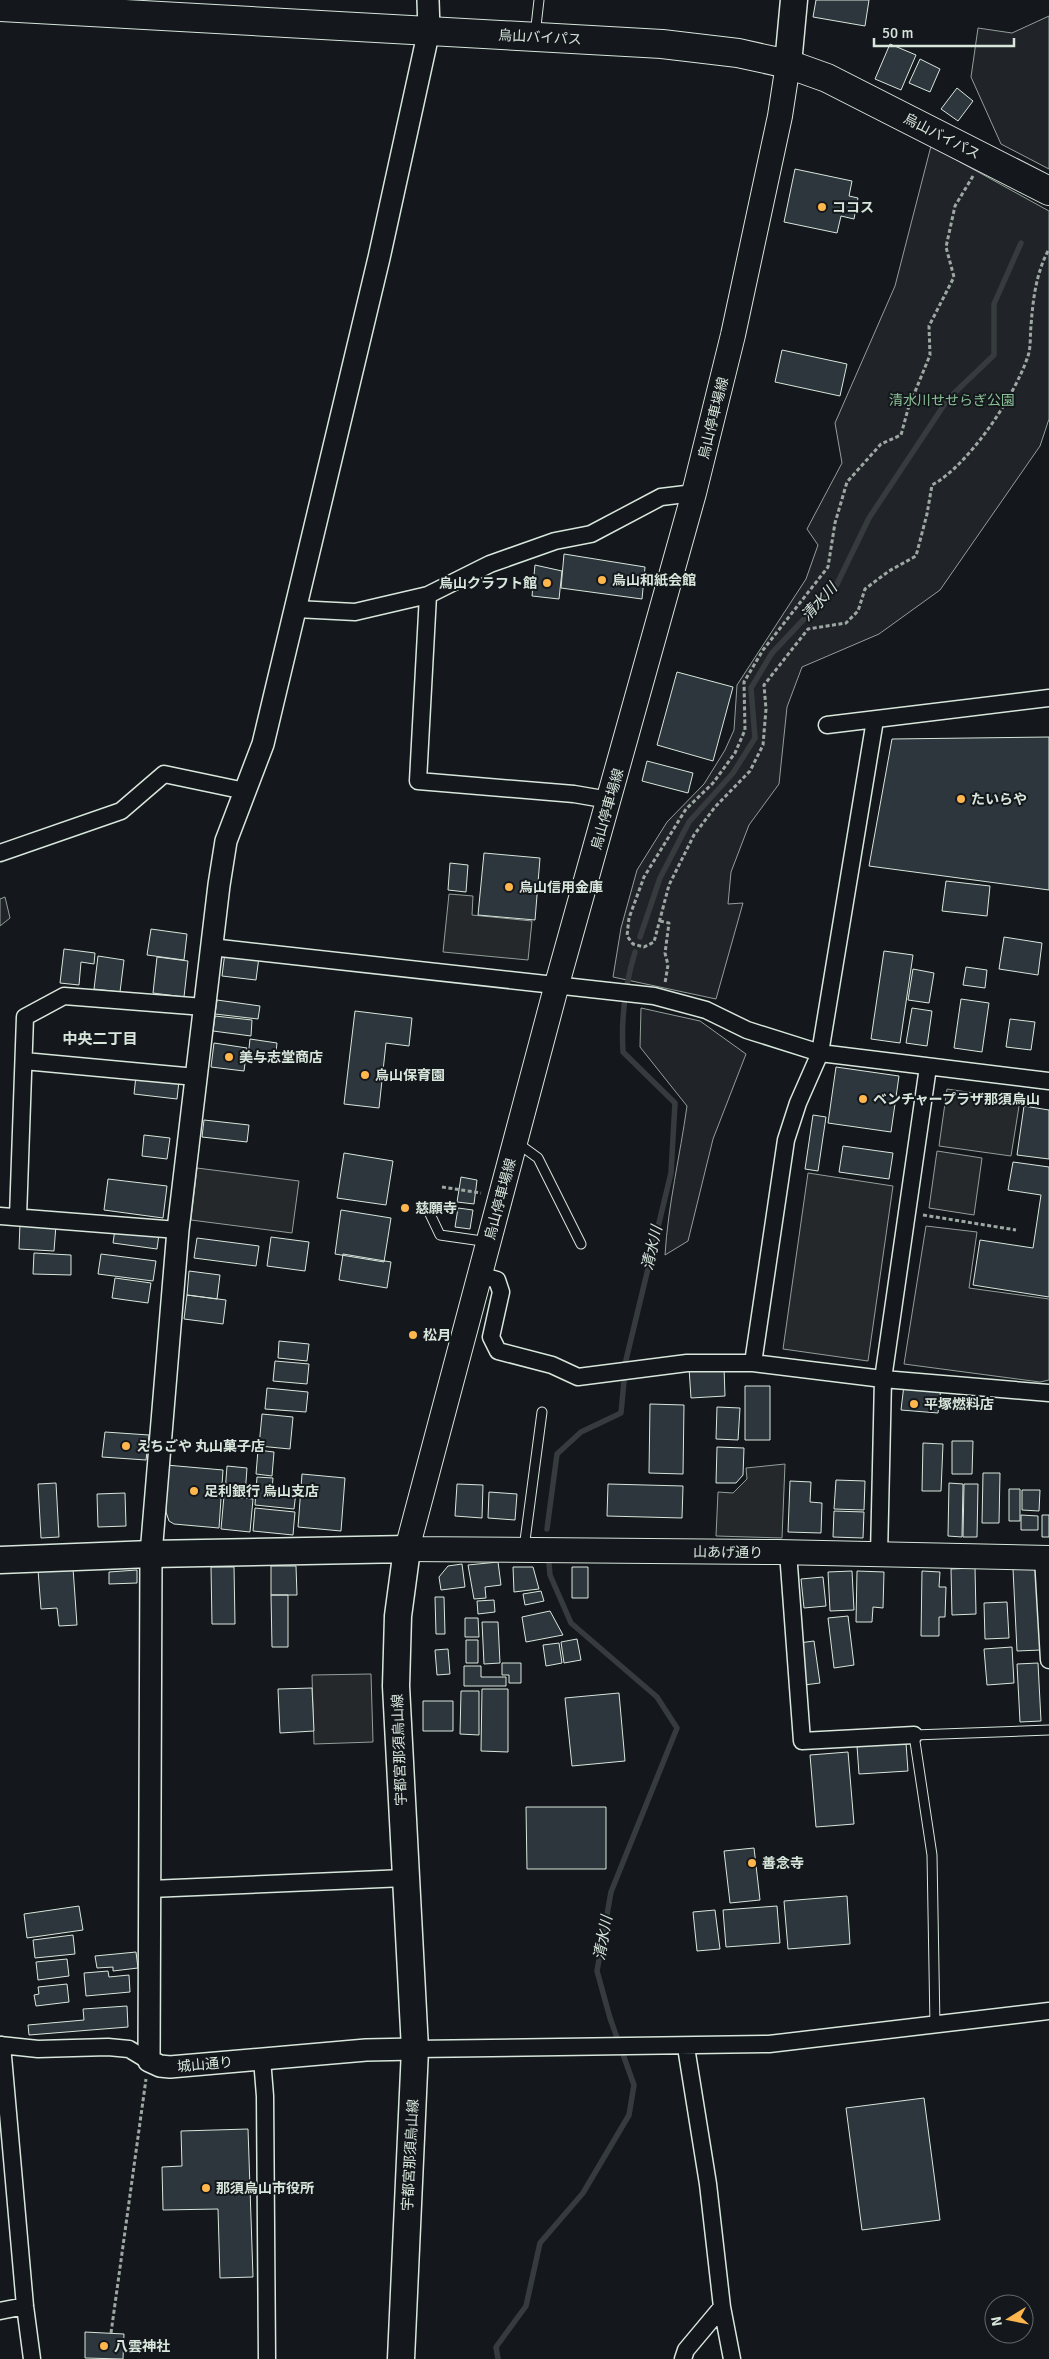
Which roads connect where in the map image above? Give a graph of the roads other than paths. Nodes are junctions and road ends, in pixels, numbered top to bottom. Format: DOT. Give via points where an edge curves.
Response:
graph roads {
  1 [pos="428,0"];
  2 [pos="539,0"];
  3 [pos="794,0"];
  4 [pos="0,7"];
  5 [pos="429,30"];
  6 [pos="535,38"];
  7 [pos="788,64"];
  8 [pos="1049,191"];
  9 [pos="694,493"];
  10 [pos="428,595"];
  11 [pos="296,609"];
  12 [pos="1049,698"];
  13 [pos="875,720"];
  14 [pos="827,725"];
  15 [pos="245,791"];
  16 [pos="609,800"];
  17 [pos="0,853"];
  18 [pos="211,947"];
  19 [pos="557,984"];
  20 [pos="204,1006"];
  21 [pos="820,1052"];
  22 [pos="24,1061"];
  23 [pos="928,1067"];
  24 [pos="196,1077"];
  25 [pos="1049,1081"];
  26 [pos="516,1142"];
  27 [pos="429,1212"];
  28 [pos="0,1216"];
  29 [pos="18,1216"];
  30 [pos="178,1230"];
  31 [pos="489,1242"];
  32 [pos="581,1244"];
  33 [pos="480,1275"];
  34 [pos="753,1363"];
  35 [pos="883,1379"];
  36 [pos="1049,1394"];
  37 [pos="542,1412"];
  38 [pos="407,1549"];
  39 [pos="524,1549"];
  40 [pos="788,1552"];
  41 [pos="151,1554"];
  42 [pos="879,1555"];
  43 [pos="1046,1558"];
  44 [pos="0,1560"];
  45 [pos="1049,1660"];
  46 [pos="1049,1730"];
  47 [pos="914,1735"];
  48 [pos="405,1878"];
  49 [pos="150,1889"];
  50 [pos="1049,2011"];
  51 [pos="935,2026"];
  52 [pos="1,2045"];
  53 [pos="686,2047"];
  54 [pos="415,2049"];
  55 [pos="262,2059"];
  56 [pos="149,2061"];
  57 [pos="25,2306"];
  58 [pos="722,2307"];
  59 [pos="0,2310"];
  60 [pos="32,2359"];
  61 [pos="267,2359"];
  62 [pos="401,2359"];
  63 [pos="682,2359"];
  64 [pos="732,2359"];
  1 -- 5 [label="street"];
  2 -- 6 [label="lane"];
  3 -- 7 [label="main road"];
  4 -- 5 [label="highway, 烏山バイパス"];
  5 -- 6 [label="highway, 烏山バイパス"];
  5 -- 11 [label="street"];
  6 -- 7 [label="highway, 烏山バイパス" via="708,49"];
  7 -- 8 [label="highway, 烏山バイパス" via="827,78"];
  7 -- 9 [label="main road, 烏山停車場線" via="780,116 733,335"];
  9 -- 10 [label="street" via="661,497 591,534 555,541 490,564"];
  9 -- 16 [label="main road, 烏山停車場線"];
  10 -- 11 [label="street" via="355,612"];
  10 -- 16 [label="street" via="418,781 574,794"];
  11 -- 15 [label="street" via="263,744"];
  12 -- 13 [label="street"];
  13 -- 14 [label="street"];
  13 -- 21 [label="street"];
  15 -- 17 [label="street" via="164,774 121,811"];
  15 -- 18 [label="street" via="226,841"];
  16 -- 19 [label="main road, 烏山停車場線"];
  18 -- 19 [label="street"];
  18 -- 20 [label="street"];
  19 -- 21 [label="street" via="662,998 706,1010 747,1030"];
  19 -- 26 [label="main road, 烏山停車場線"];
  20 -- 22 [label="street" via="64,996 25,1017"];
  20 -- 24 [label="street"];
  21 -- 23 [label="street"];
  21 -- 34 [label="street" via="786,1140"];
  22 -- 24 [label="street"];
  22 -- 29 [label="street"];
  23 -- 25 [label="street"];
  23 -- 35 [label="street"];
  24 -- 30 [label="street"];
  26 -- 31 [label="main road, 烏山停車場線"];
  26 -- 32 [label="lane" via="538,1158"];
  27 -- 31 [label="lane" via="440,1235"];
  28 -- 29 [label="street"];
  29 -- 30 [label="street"];
  30 -- 41 [label="street"];
  31 -- 33 [label="main road, 烏山停車場線"];
  33 -- 34 [label="street" via="497,1280 501,1292 491,1337 498,1350 552,1365 578,1377 687,1363"];
  33 -- 38 [label="main road, 烏山停車場線"];
  34 -- 35 [label="street"];
  35 -- 36 [label="street"];
  35 -- 42 [label="street"];
  37 -- 39 [label="lane"];
  38 -- 39 [label="main road, 山あげ通り"];
  38 -- 41 [label="main road"];
  38 -- 48 [label="main road, 宇都宮那須烏山線" via="398,1616 396,1686"];
  39 -- 40 [label="main road, 山あげ通り"];
  40 -- 42 [label="main road, 山あげ通り"];
  40 -- 47 [label="street" via="802,1742"];
  41 -- 44 [label="main road"];
  41 -- 49 [label="street"];
  42 -- 43 [label="main road, 山あげ通り"];
  43 -- 45 [label="street"];
  46 -- 47 [label="lane"];
  47 -- 51 [label="lane" via="932,1855"];
  48 -- 49 [label="street"];
  48 -- 54 [label="main road, 宇都宮那須烏山線"];
  49 -- 56 [label="street"];
  50 -- 51 [label="street"];
  51 -- 53 [label="street" via="769,2044"];
  52 -- 56 [label="street, 城山通り" via="38,2049 130,2049"];
  52 -- 57 [label="street"];
  53 -- 54 [label="street"];
  53 -- 58 [label="street" via="708,2184"];
  54 -- 55 [label="street, 城山通り"];
  54 -- 62 [label="main road, 宇都宮那須烏山線"];
  55 -- 56 [label="street, 城山通り" via="170,2067"];
  55 -- 61 [label="street"];
  57 -- 59 [label="street"];
  57 -- 60 [label="street"];
  58 -- 63 [label="street"];
  58 -- 64 [label="street"];
}
